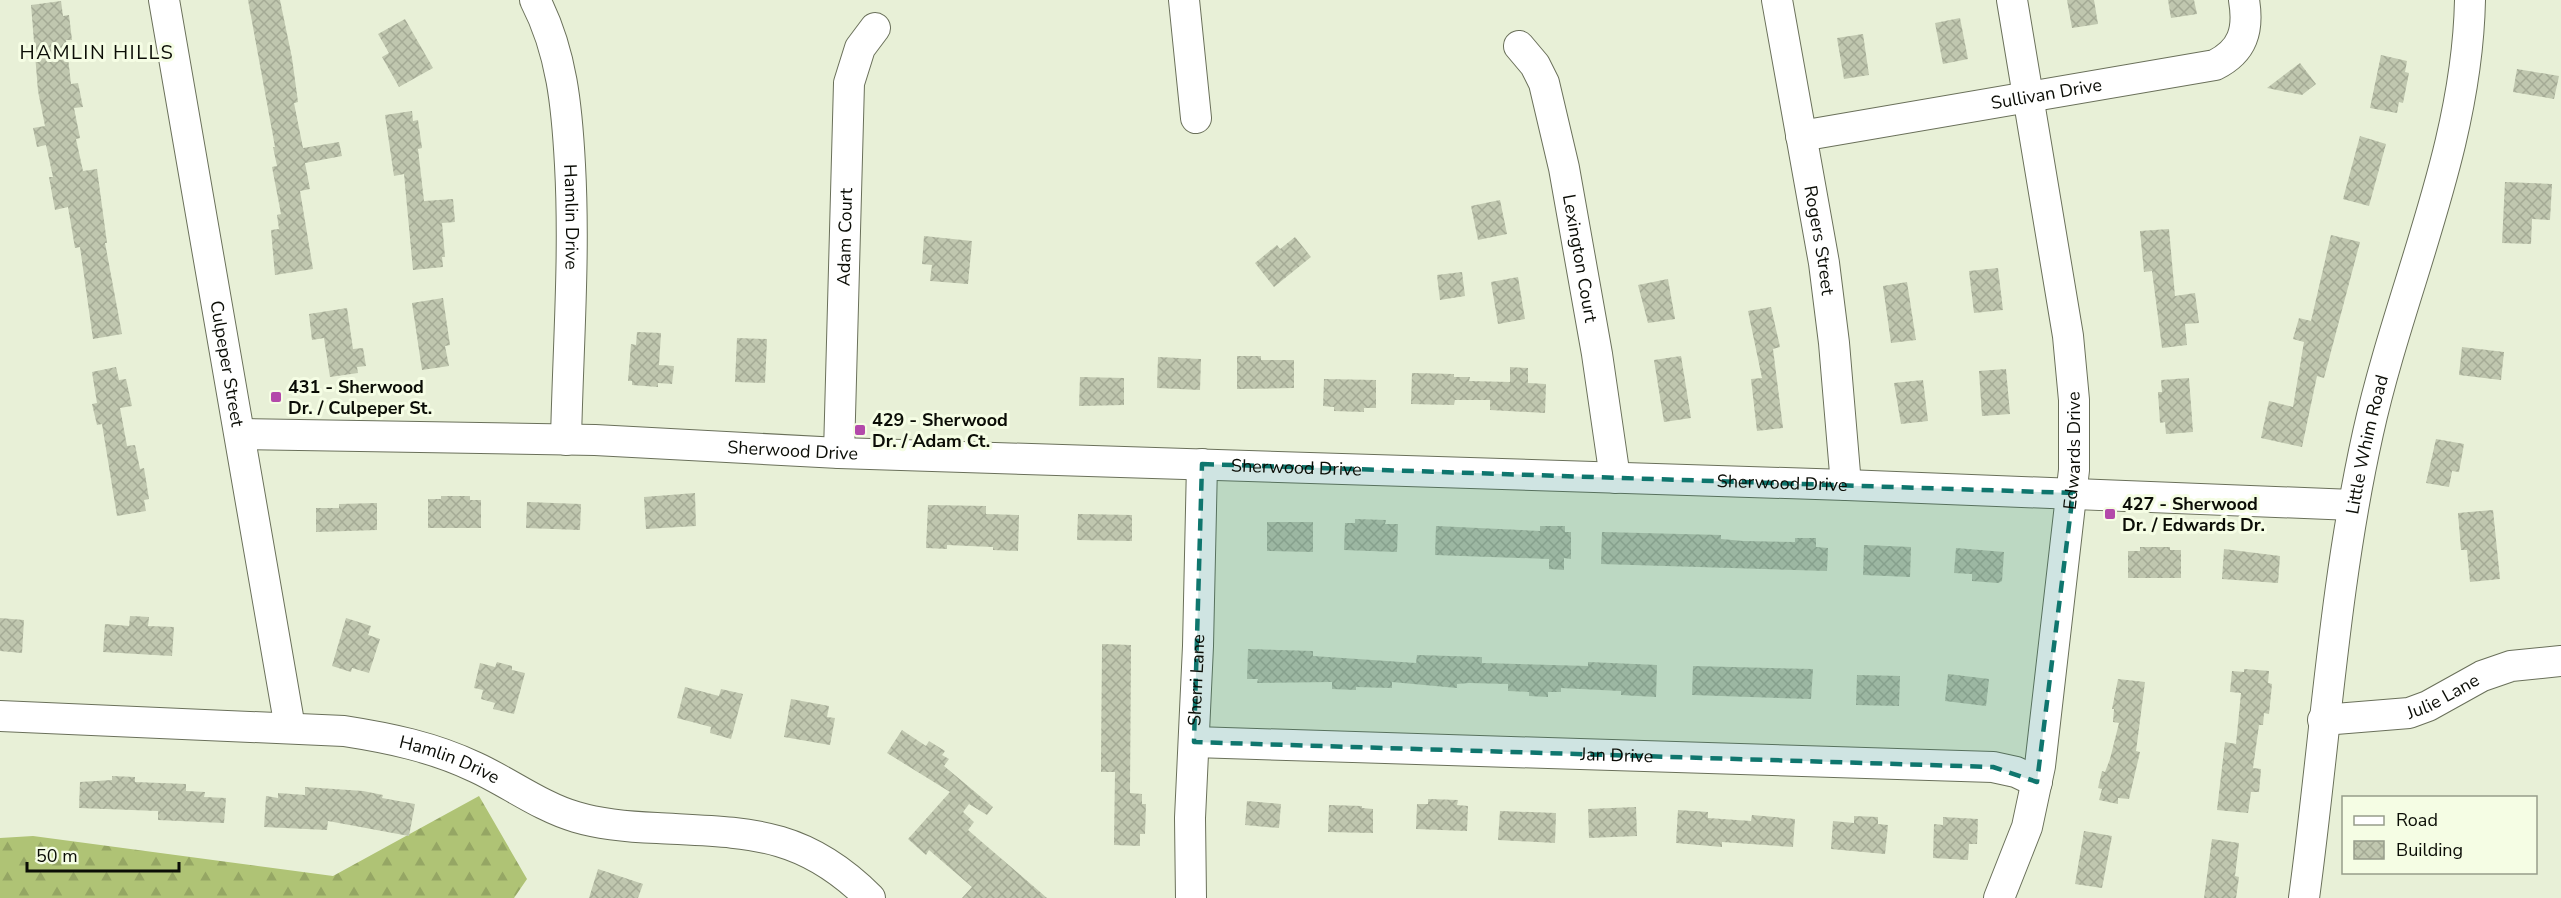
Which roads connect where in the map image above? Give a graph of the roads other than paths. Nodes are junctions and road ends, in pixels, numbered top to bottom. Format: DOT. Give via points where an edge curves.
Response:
graph roads {
  1 [pos="164,0"];
  2 [pos="535,0"];
  3 [pos="1184,0"];
  4 [pos="1777,0"];
  5 [pos="2012,0"];
  6 [pos="2244,0"];
  7 [pos="2470,0"];
  8 [pos="875,28"];
  9 [pos="1519,46"];
  10 [pos="2030,97"];
  11 [pos="1196,118"];
  12 [pos="1801,136"];
  13 [pos="241,434"];
  14 [pos="566,440"];
  15 [pos="839,453"];
  16 [pos="1202,464"];
  17 [pos="1615,478"];
  18 [pos="1846,485"];
  19 [pos="2073,493"];
  20 [pos="2353,505"];
  21 [pos="2561,661"];
  22 [pos="0,716"];
  23 [pos="2323,720"];
  24 [pos="291,729"];
  25 [pos="1194,742"];
  26 [pos="2037,782"];
  27 [pos="870,898"];
  28 [pos="1191,898"];
  29 [pos="1999,898"];
  30 [pos="2304,898"];
  1 -- 13 [label="street, Culpeper Street"];
  2 -- 14 [label="street, Hamlin Drive" via="552,40 567,110 572,212"];
  3 -- 11 [label="street"];
  4 -- 12 [label="street, Rogers Street"];
  5 -- 10 [label="street, Edwards Drive"];
  6 -- 10 [label="street, Sullivan Drive" via="2247,19 2240,44 2228,58 2215,65"];
  7 -- 20 [label="street, Little Whim Road" via="2461,98 2449,153 2369,430"];
  8 -- 15 [label="street, Adam Court" via="860,48 849,82"];
  9 -- 17 [label="street, Lexington Court" via="1544,83 1564,168"];
  10 -- 12 [label="street, Sullivan Drive"];
  10 -- 19 [label="street, Edwards Drive" via="2068,336 2074,400"];
  12 -- 18 [label="street, Rogers Street" via="1826,275"];
  13 -- 14 [label="street, Sherwood Drive"];
  13 -- 24 [label="street, Culpeper Street"];
  14 -- 15 [label="street, Sherwood Drive"];
  15 -- 16 [label="street, Sherwood Drive"];
  16 -- 17 [label="street, Sherwood Drive"];
  16 -- 25 [label="street, Sherri Lane"];
  17 -- 18 [label="street, Sherwood Drive"];
  18 -- 19 [label="street, Sherwood Drive"];
  19 -- 20 [label="street, Sherwood Drive"];
  19 -- 26 [label="street, Edwards Drive"];
  20 -- 23 [label="street, Little Whim Road"];
  21 -- 23 [label="street, Julie Lane" via="2501,669 2409,713"];
  22 -- 24 [label="street, Hamlin Drive"];
  23 -- 30 [label="street, Little Whim Road"];
  24 -- 27 [label="street, Hamlin Drive" via="344,731 422,746 594,823 750,833 780,840 836,868"];
  25 -- 26 [label="street, Jan Drive" via="1993,767"];
  25 -- 28 [label="street, Sherri Lane"];
  26 -- 29 [label="street, Edwards Drive" via="2027,827"];
}
